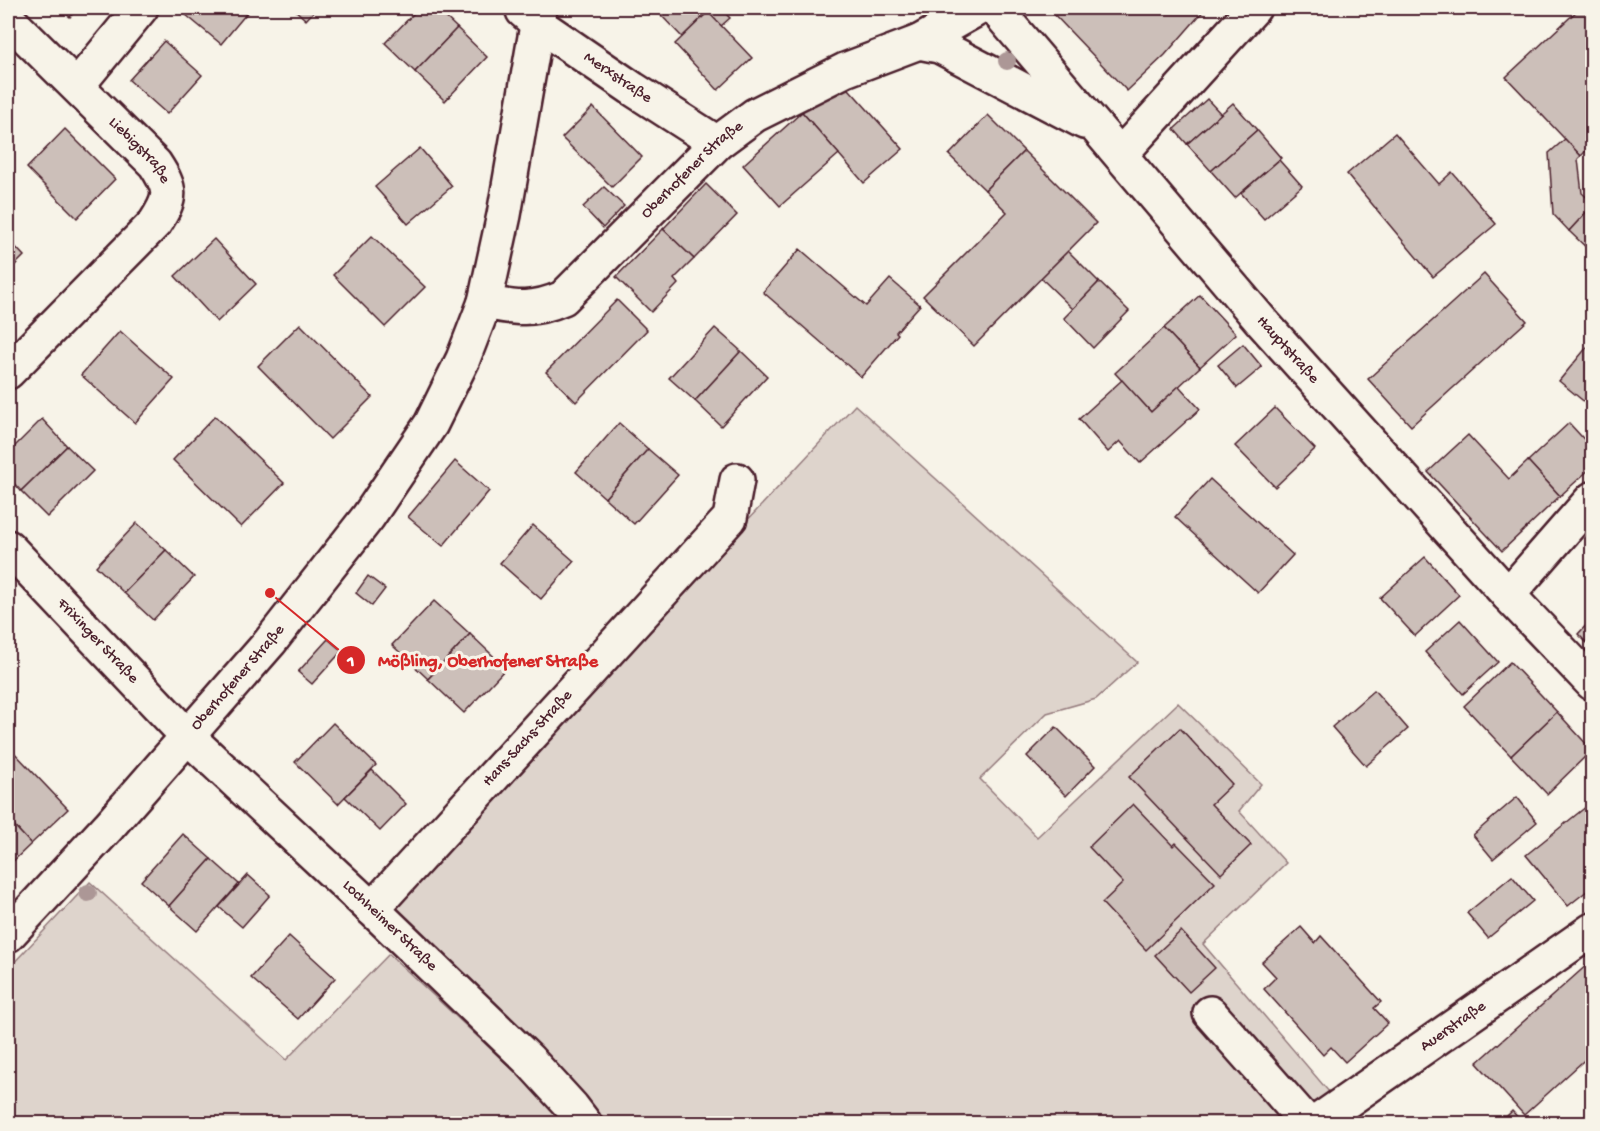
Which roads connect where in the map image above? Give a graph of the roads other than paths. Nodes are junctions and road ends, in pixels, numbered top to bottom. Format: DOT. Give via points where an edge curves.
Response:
graph roads {
  1 [pos="141,8"];
  2 [pos="979,8"];
  3 [pos="995,8"];
  4 [pos="1254,8"];
  5 [pos="532,13"];
  6 [pos="8,19"];
  7 [pos="919,42"];
  8 [pos="77,86"];
  9 [pos="1111,142"];
  10 [pos="717,143"];
  11 [pos="485,302"];
  12 [pos="8,372"];
  13 [pos="737,480"];
  14 [pos="1593,499"];
  15 [pos="8,547"];
  16 [pos="1508,595"];
  17 [pos="1593,683"];
  18 [pos="188,737"];
  19 [pos="372,909"];
  20 [pos="1593,930"];
  21 [pos="8,935"];
  22 [pos="1210,1013"];
  23 [pos="585,1124"];
  24 [pos="1308,1124"];
  25 [pos="1314,1124"];
  1 -- 8 [label="street"];
  2 -- 7 [label="street, Oberhofener Straße"];
  3 -- 9 [label="street, Hauptstraße"];
  4 -- 9 [label="street"];
  5 -- 10 [label="street, Merxstraße" via="633,89"];
  5 -- 11 [label="street, Oberhofener Straße" via="504,215"];
  6 -- 8 [label="street, Liebigstraße"];
  7 -- 9 [label="street" via="939,46"];
  7 -- 10 [label="street, Oberhofener Straße" via="835,75 755,115"];
  8 -- 12 [label="street, Liebigstraße" via="155,165 166,182 168,194 155,224"];
  9 -- 16 [label="street, Hauptstraße" via="1262,322"];
  10 -- 11 [label="street, Oberhofener Straße" via="563,298 528,309"];
  11 -- 18 [label="street, Oberhofener Straße" via="431,424 393,484 270,642"];
  13 -- 19 [label="street, Hans-Sachs-Straße" via="730,518"];
  14 -- 16 [label="street"];
  15 -- 18 [label="street, Frixinger Straße"];
  16 -- 17 [label="street, Hauptstraße"];
  18 -- 19 [label="street, Lochheimer Straße"];
  18 -- 21 [label="street, Oberhofener Straße"];
  19 -- 23 [label="street, Lochheimer Straße" via="529,1060"];
  20 -- 25 [label="street, Auerstraße"];
  22 -- 24 [label="street"];
}
